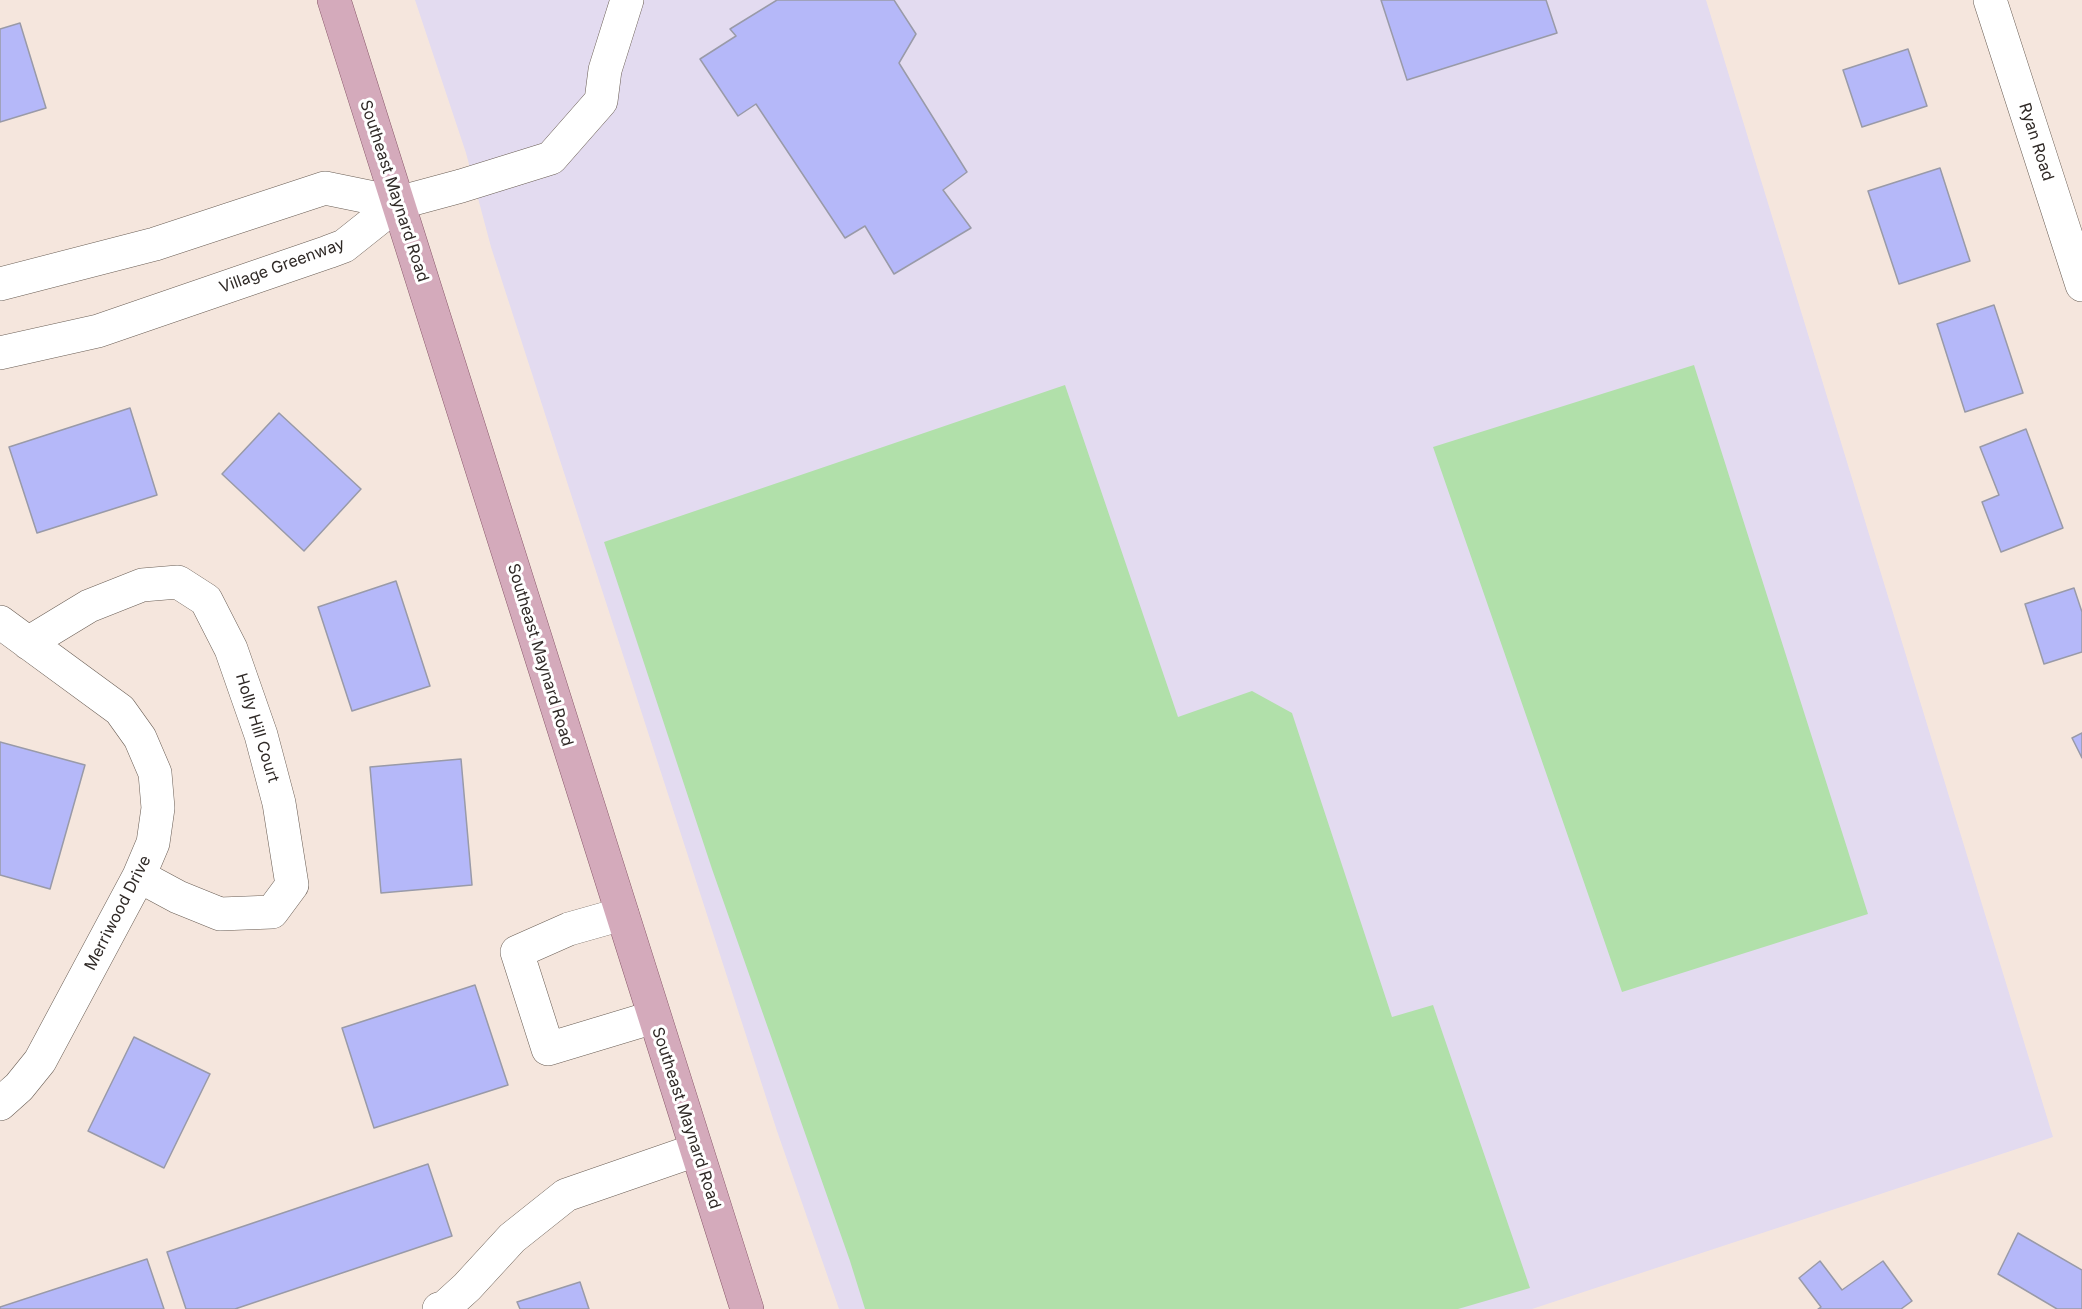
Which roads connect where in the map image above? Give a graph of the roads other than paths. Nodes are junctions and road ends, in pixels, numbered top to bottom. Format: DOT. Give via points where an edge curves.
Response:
graph roads {
  1 [pos="334,0"];
  2 [pos="627,0"];
  3 [pos="1990,0"];
  4 [pos="398,203"];
  5 [pos="2075,241"];
  6 [pos="0,284"];
  7 [pos="2082,285"];
  8 [pos="0,353"];
  9 [pos="0,622"];
  10 [pos="28,643"];
  11 [pos="139,876"];
  12 [pos="622,914"];
  13 [pos="654,1017"];
  14 [pos="0,1104"];
  15 [pos="696,1150"];
  16 [pos="443,1308"];
  17 [pos="747,1309"];
  1 -- 4 [label="main road, Southeast Maynard Road"];
  2 -- 4 [label="street" via="605,70 602,101 550,158"];
  3 -- 5 [label="street, Ryan Road"];
  4 -- 6 [label="street" via="325,188 155,244"];
  4 -- 8 [label="street, Village Greenway" via="344,246 98,331"];
  4 -- 12 [label="main road, Southeast Maynard Road"];
  5 -- 7 [label="street, Ryan Road"];
  9 -- 10 [label="street, Merriwood Drive"];
  10 -- 11 [label="street, Merriwood Drive" via="120,710 141,738 155,773 158,808 153,843"];
  10 -- 11 [label="street, Holly Hill Court" via="89,606 142,585 178,582 206,600 231,649 261,735 279,803 292,885 272,912 220,914"];
  11 -- 14 [label="street, Merriwood Drive" via="40,1061"];
  12 -- 13 [label="main road, Southeast Maynard Road"];
  12 -- 13 [label="street" via="569,929 517,952 537,1017 548,1049"];
  13 -- 15 [label="main road, Southeast Maynard Road"];
  15 -- 16 [label="street" via="566,1195 512,1238"];
  15 -- 17 [label="main road, Southeast Maynard Road"];
}
